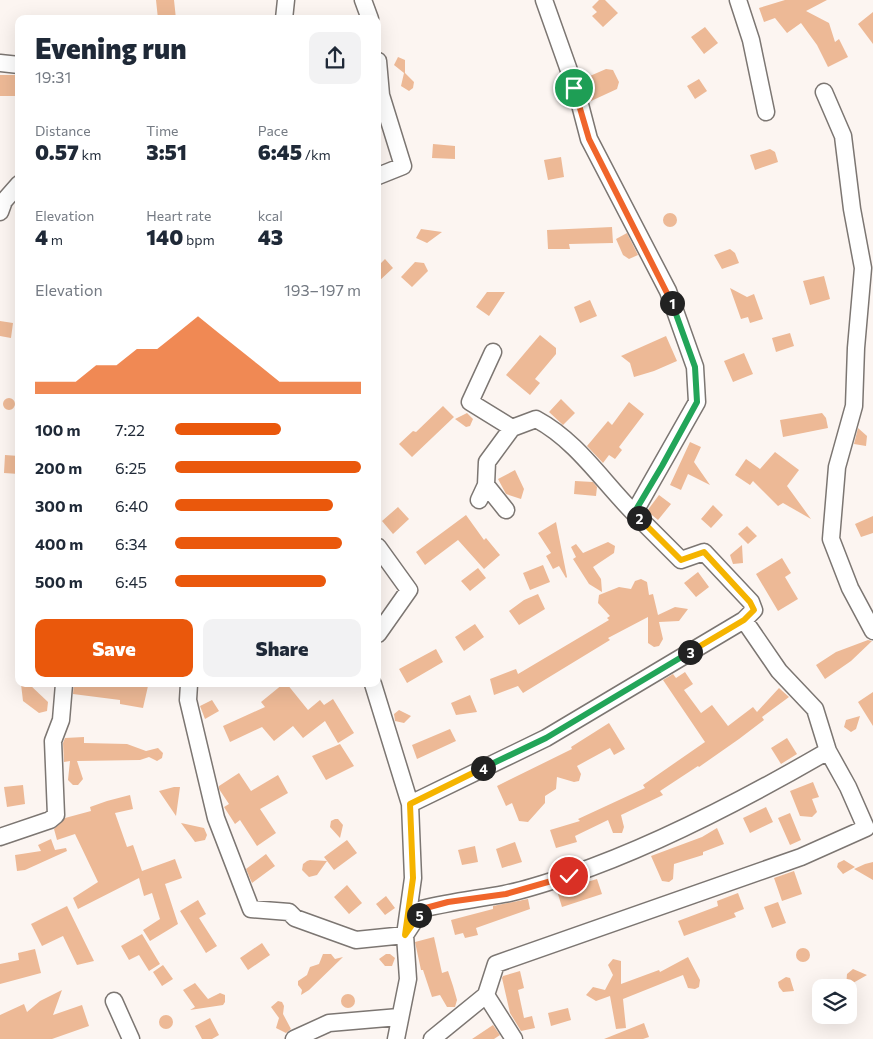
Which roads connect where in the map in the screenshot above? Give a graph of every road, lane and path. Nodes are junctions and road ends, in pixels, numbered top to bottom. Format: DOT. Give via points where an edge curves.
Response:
graph roads {
  1 [pos="286,0"];
  2 [pos="363,0"];
  3 [pos="544,0"];
  4 [pos="738,0"];
  5 [pos="284,15"];
  6 [pos="369,15"];
  7 [pos="0,63"];
  8 [pos="15,65"];
  9 [pos="824,92"];
  10 [pos="381,95"];
  11 [pos="766,112"];
  12 [pos="381,175"];
  13 [pos="15,189"];
  14 [pos="0,212"];
  15 [pos="493,352"];
  16 [pos="512,428"];
  17 [pos="506,510"];
  18 [pos="634,513"];
  19 [pos="381,551"];
  20 [pos="744,620"];
  21 [pos="381,630"];
  22 [pos="873,631"];
  23 [pos="64,687"];
  24 [pos="189,687"];
  25 [pos="375,687"];
  26 [pos="828,751"];
  27 [pos="410,804"];
  28 [pos="869,833"];
  29 [pos="0,838"];
  30 [pos="405,935"];
  31 [pos="486,996"];
  32 [pos="114,1001"];
  33 [pos="399,1017"];
  34 [pos="131,1039"];
  35 [pos="294,1039"];
  36 [pos="396,1039"];
  37 [pos="432,1039"];
  38 [pos="514,1039"];
  1 -- 5 [label="street"];
  2 -- 6 [label="street"];
  3 -- 18 [label="street" via="577,93 589,139 668,291 695,367 697,402"];
  4 -- 11 [label="street" via="751,40"];
  7 -- 8 [label="street"];
  9 -- 22 [label="street" via="843,136 863,268 854,406 838,467 831,539 850,588"];
  10 -- 12 [label="street" via="403,166"];
  13 -- 14 [label="street"];
  15 -- 16 [label="street" via="470,402"];
  16 -- 17 [label="street" via="487,462 482,492"];
  16 -- 18 [label="street" via="536,419 548,425 584,456 608,488"];
  18 -- 20 [label="street" via="681,560 704,552 750,602 754,610"];
  19 -- 21 [label="street" via="408,590"];
  20 -- 26 [label="street" via="779,671 815,709"];
  20 -- 27 [label="street" via="546,738"];
  23 -- 29 [label="street" via="60,720 53,742 56,815"];
  24 -- 30 [label="street" via="188,700 216,818 252,909 289,912 295,918 356,940"];
  25 -- 27 [label="street"];
  26 -- 28 [label="street"];
  26 -- 30 [label="street" via="750,796 615,859 506,894 422,909"];
  27 -- 30 [label="street" via="413,878"];
  28 -- 31 [label="street" via="496,964"];
  30 -- 33 [label="street" via="408,979"];
  31 -- 37 [label="street"];
  31 -- 38 [label="street"];
  32 -- 34 [label="street"];
  33 -- 35 [label="street" via="329,1023"];
  33 -- 36 [label="street"];
}
